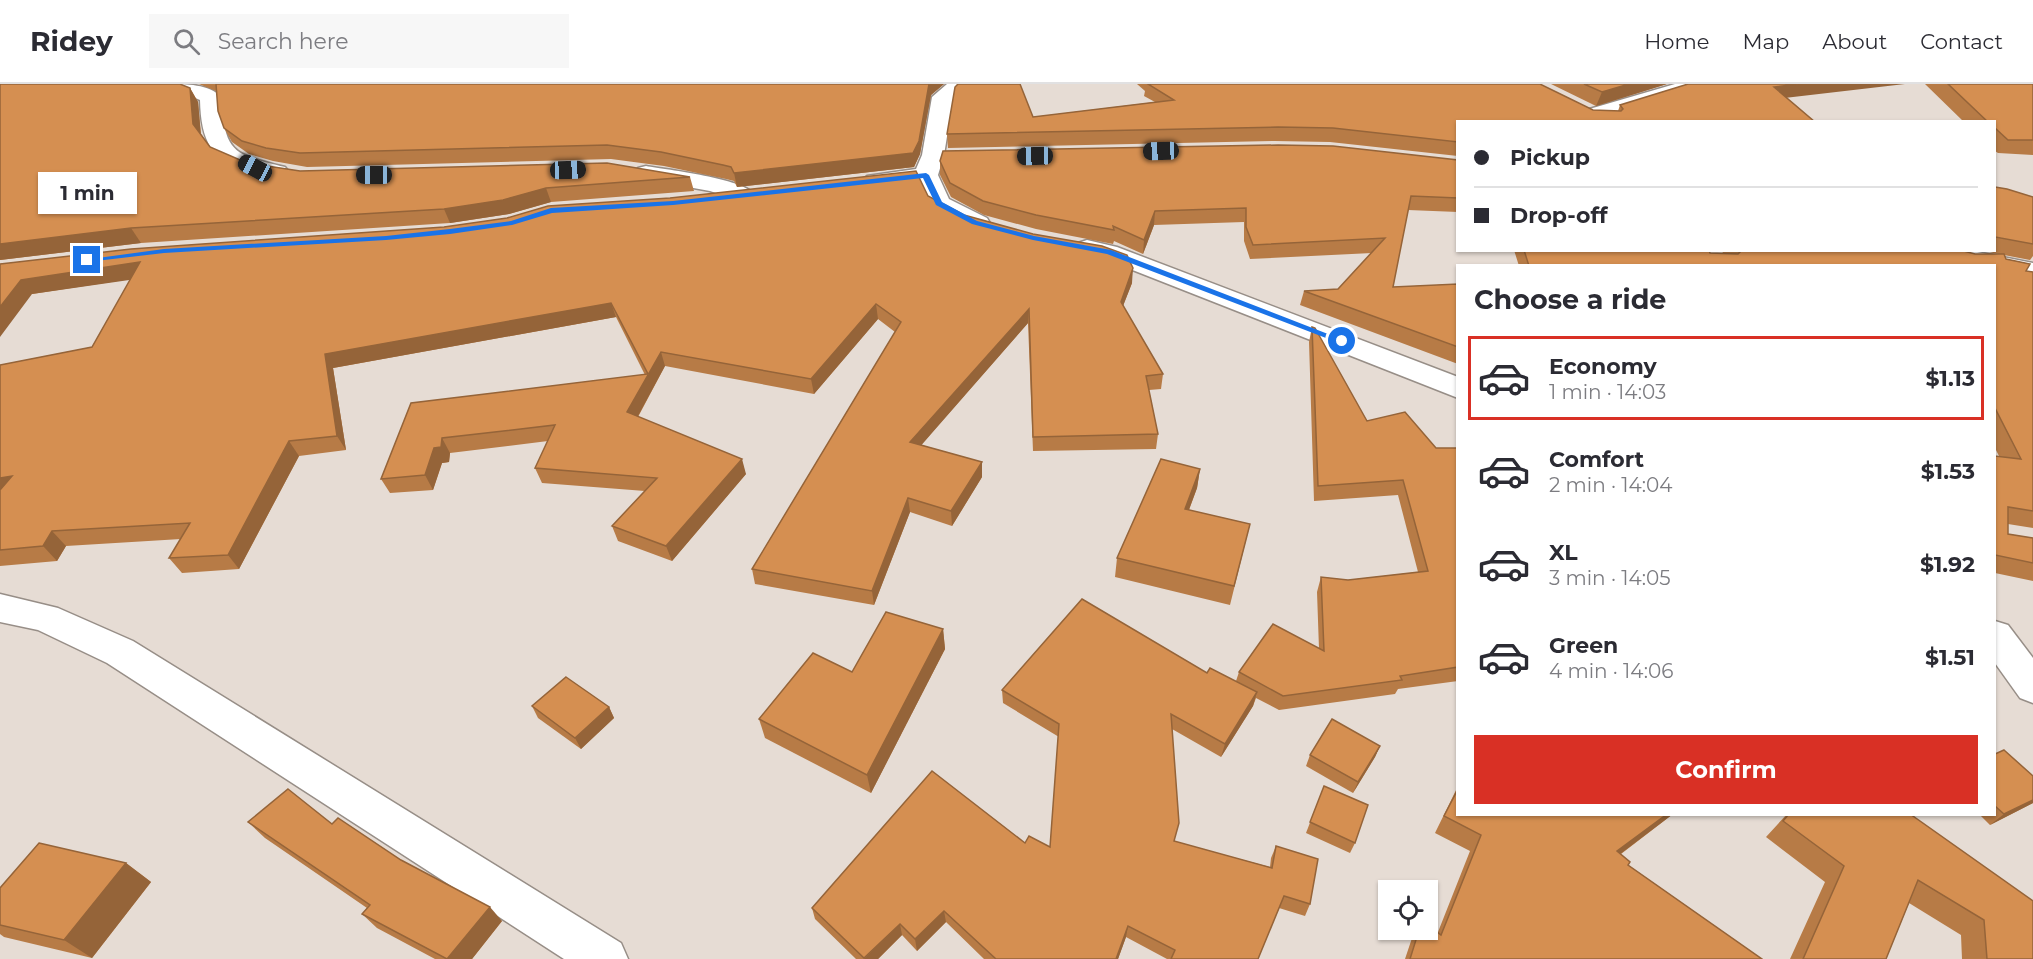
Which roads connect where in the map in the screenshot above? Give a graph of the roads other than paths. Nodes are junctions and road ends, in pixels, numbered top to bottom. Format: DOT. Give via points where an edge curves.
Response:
graph roads {
  1 [pos="179,84"];
  2 [pos="960,84"];
  3 [pos="1697,84"];
  4 [pos="1574,105"];
  5 [pos="1599,118"];
  6 [pos="937,162"];
  7 [pos="622,170"];
  8 [pos="296,174"];
  9 [pos="852,184"];
  10 [pos="684,202"];
  11 [pos="1004,230"];
  12 [pos="1065,244"];
  13 [pos="1935,252"];
  14 [pos="2033,271"];
  15 [pos="1456,387"];
  16 [pos="0,608"];
  17 [pos="1996,636"];
  18 [pos="2033,687"];
  19 [pos="602,958"];
  1 -- 8 [label="street" via="210,97 214,136 228,154 255,168"];
  2 -- 6 [label="street" via="943,97"];
  3 -- 5 [label="street"];
  4 -- 5 [label="street"];
  6 -- 9 [label="street"];
  6 -- 11 [label="street" via="939,203 974,222"];
  7 -- 10 [label="street" via="754,194"];
  12 -- 15 [label="street" via="1108,252"];
  13 -- 14 [label="street"];
  16 -- 19 [label="street" via="45,618 120,652"];
  17 -- 18 [label="street"];
}
